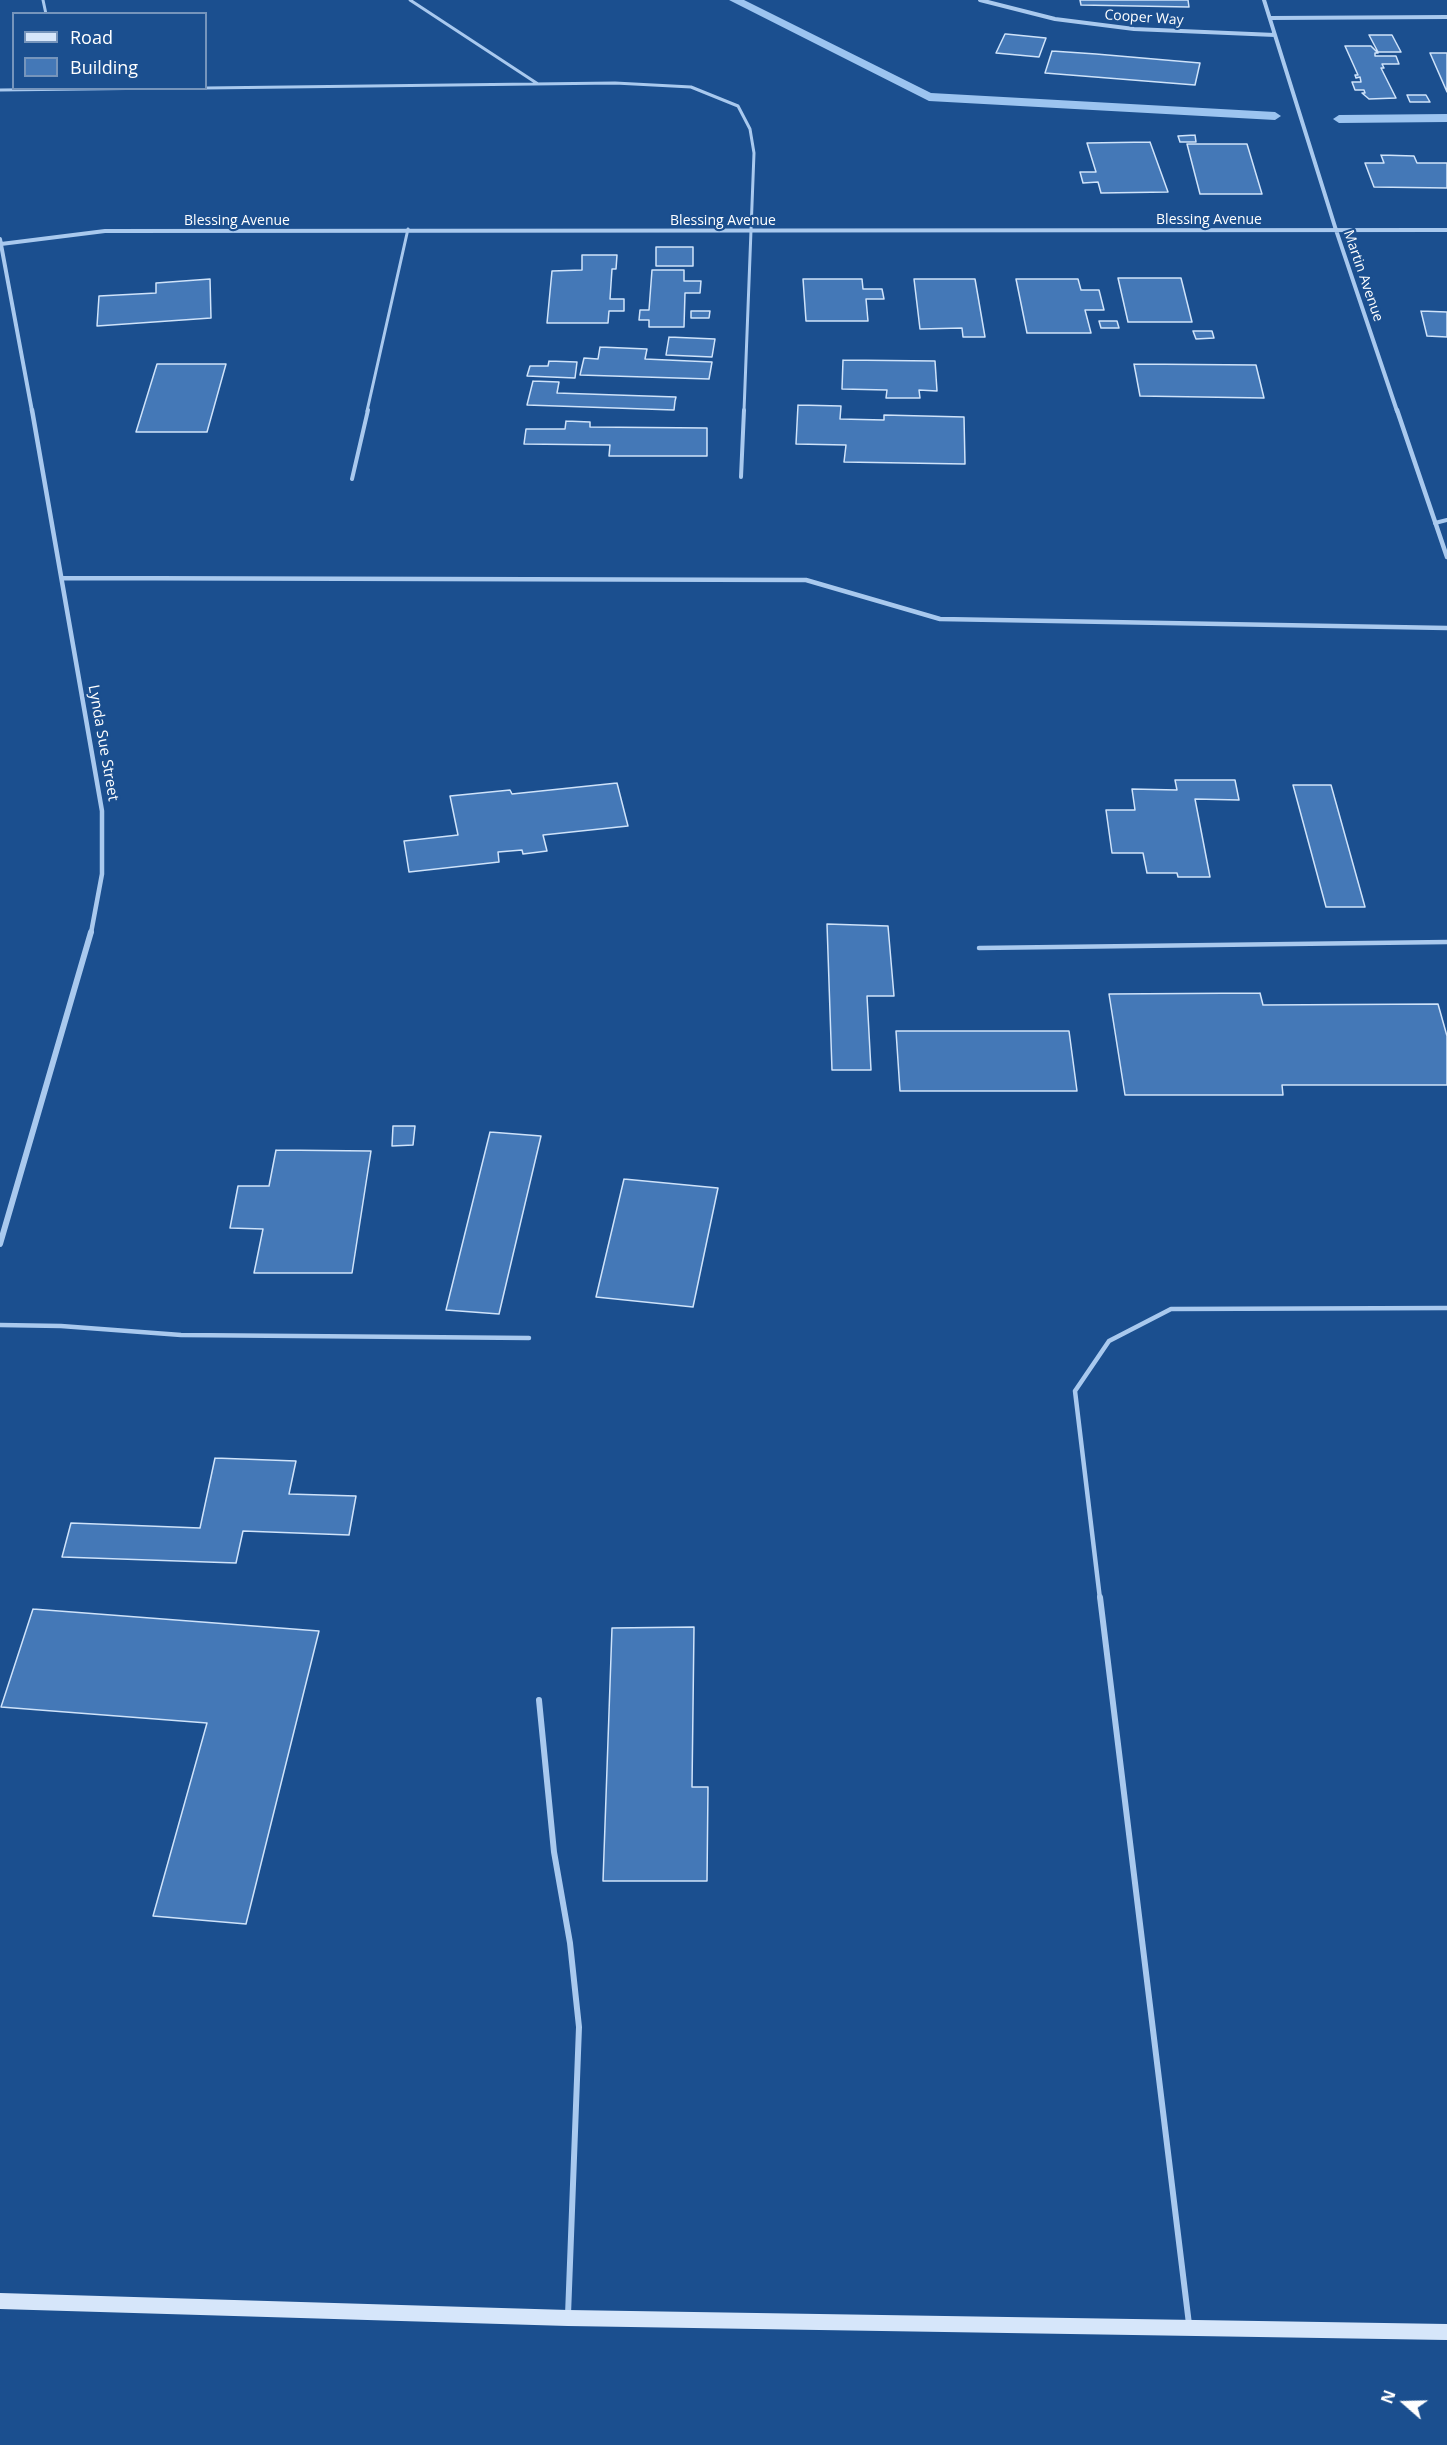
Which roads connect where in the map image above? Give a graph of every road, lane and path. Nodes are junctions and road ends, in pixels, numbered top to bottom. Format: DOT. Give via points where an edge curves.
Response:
graph roads {
  1 [pos="410,0"];
  2 [pos="980,0"];
  3 [pos="1264,0"];
  4 [pos="1447,17"];
  5 [pos="1269,18"];
  6 [pos="1275,35"];
  7 [pos="538,84"];
  8 [pos="207,88"];
  9 [pos="408,229"];
  10 [pos="1336,230"];
  11 [pos="1447,230"];
  12 [pos="749,232"];
  13 [pos="0,242"];
  14 [pos="741,477"];
  15 [pos="352,479"];
  16 [pos="1447,520"];
  17 [pos="1435,523"];
  18 [pos="1447,557"];
  19 [pos="63,578"];
  20 [pos="1447,628"];
  21 [pos="1447,942"];
  22 [pos="978,948"];
  23 [pos="0,1244"];
  24 [pos="1447,1308"];
  25 [pos="0,1324"];
  26 [pos="529,1338"];
  27 [pos="539,1700"];
  28 [pos="0,2301"];
  29 [pos="568,2318"];
  30 [pos="1190,2327"];
  31 [pos="1447,2332"];
  1 -- 7 [label="lane"];
  2 -- 6 [label="street, Cooper Way" via="1056,20 1134,29"];
  3 -- 5 [label="street, Martin Avenue"];
  4 -- 5 [label="street"];
  5 -- 6 [label="street, Martin Avenue"];
  6 -- 10 [label="street, Martin Avenue"];
  7 -- 8 [label="lane"];
  7 -- 12 [label="lane" via="692,87 738,106 750,129 754,153"];
  9 -- 12 [label="street, Blessing Avenue"];
  9 -- 13 [label="street, Blessing Avenue" via="105,231"];
  9 -- 15 [label="lane"];
  10 -- 11 [label="street, Blessing Avenue"];
  10 -- 12 [label="street, Blessing Avenue"];
  10 -- 17 [label="street, Martin Avenue"];
  12 -- 14 [label="lane"];
  13 -- 19 [label="street, Lynda Sue Street"];
  16 -- 17 [label="lane"];
  17 -- 18 [label="street, Martin Avenue"];
  19 -- 20 [label="street" via="806,580 940,619"];
  19 -- 23 [label="street, Lynda Sue Street" via="102,810 102,874 89,942"];
  21 -- 22 [label="lane"];
  24 -- 30 [label="lane" via="1171,1309 1109,1341 1075,1391"];
  25 -- 26 [label="lane" via="181,1335"];
  27 -- 29 [label="lane" via="554,1852 570,1942 579,2027"];
  28 -- 29 [label="main road"];
  29 -- 30 [label="main road"];
  30 -- 31 [label="main road"];
}
